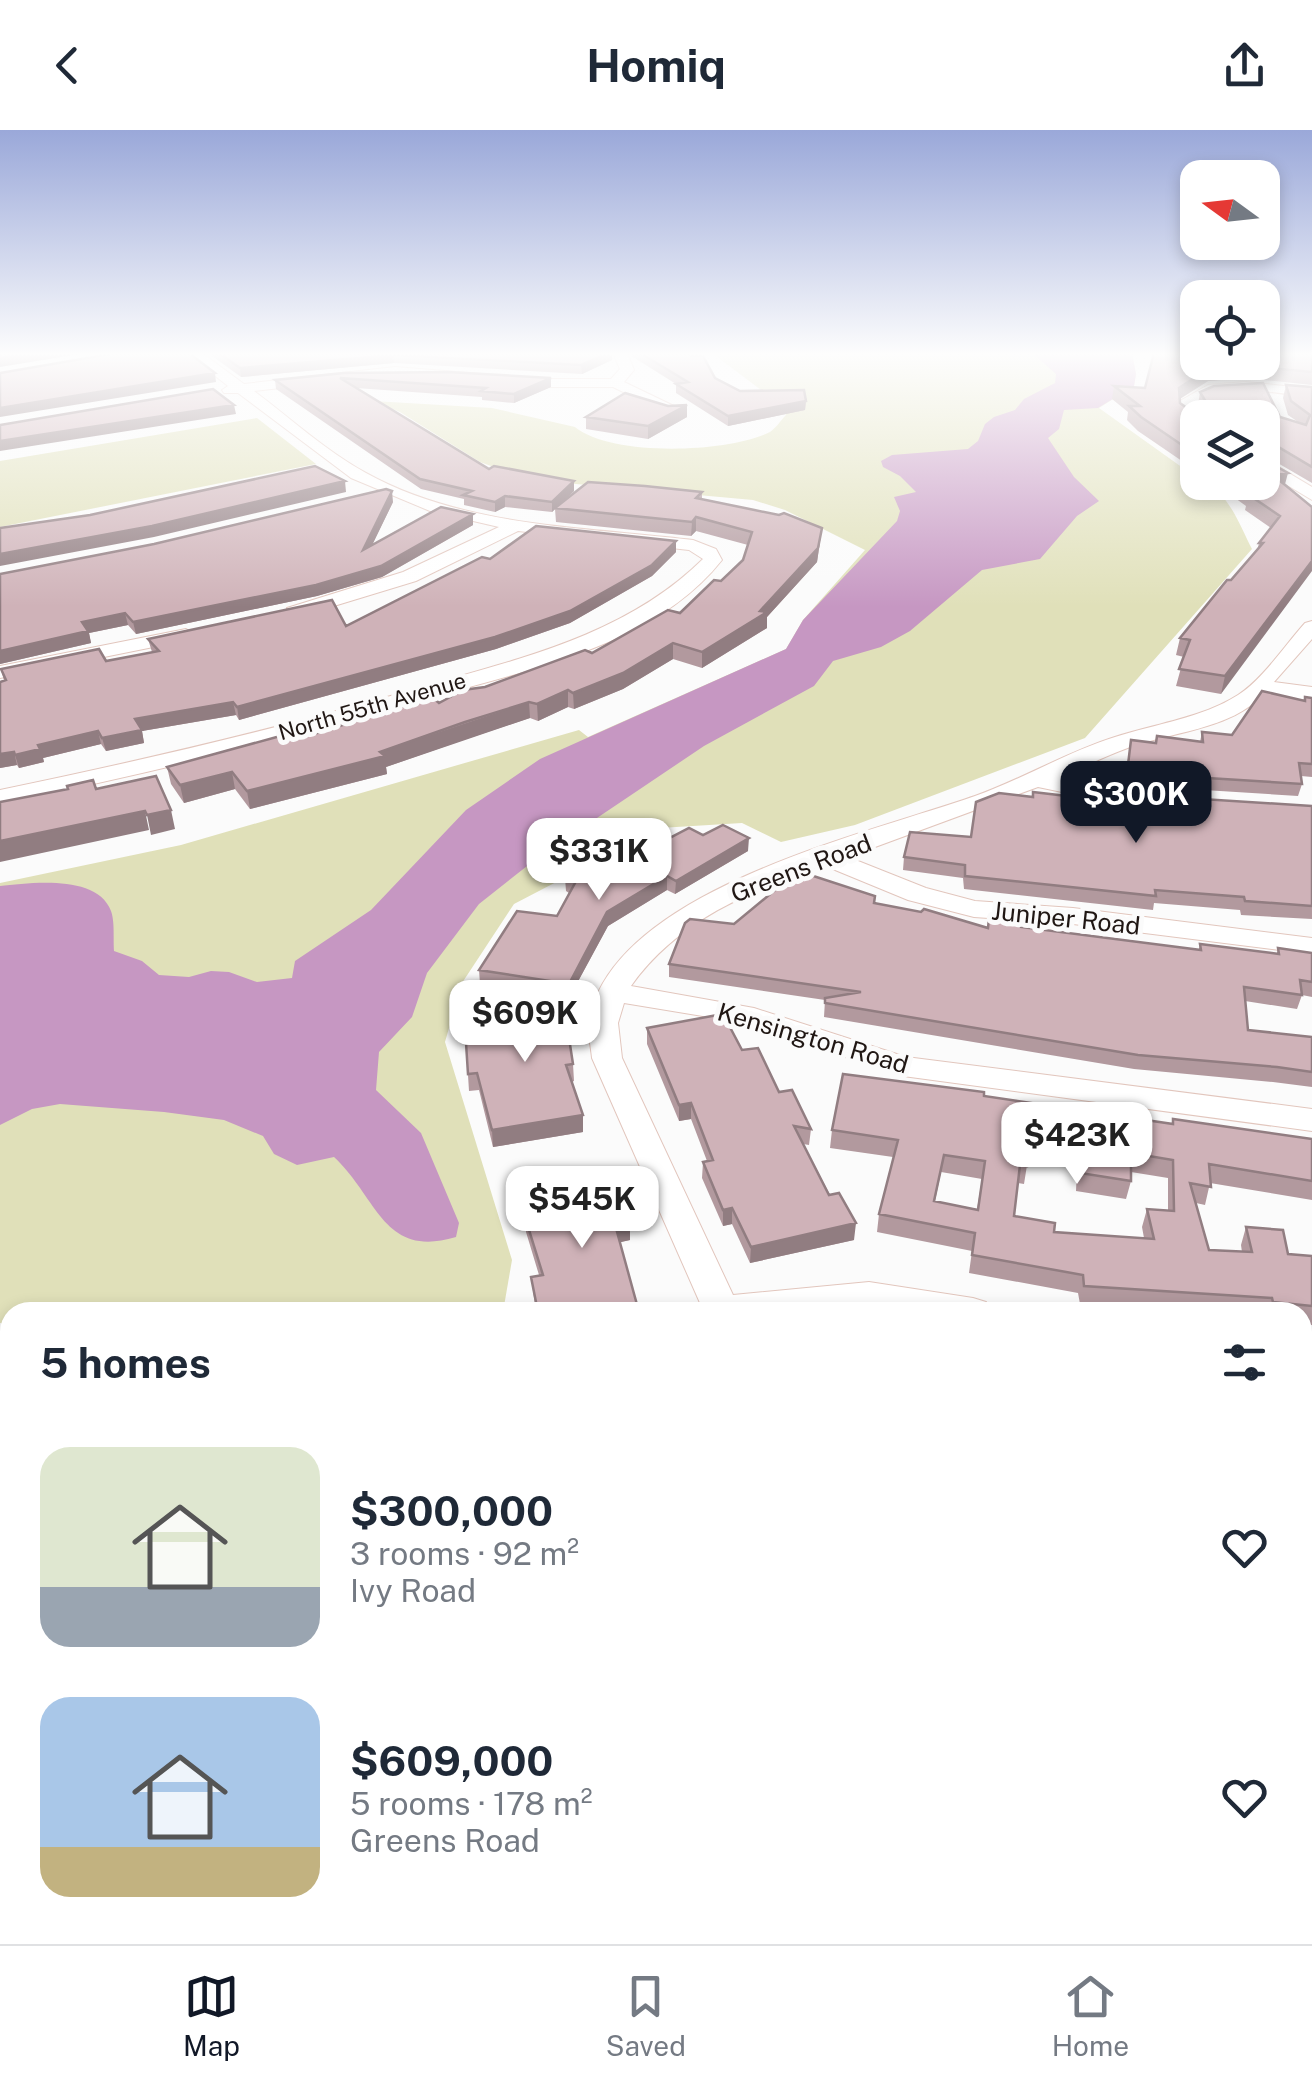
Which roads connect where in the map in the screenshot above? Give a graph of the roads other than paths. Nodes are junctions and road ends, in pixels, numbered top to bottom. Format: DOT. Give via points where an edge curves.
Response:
graph roads {
  1 [pos="307,438"];
  2 [pos="1280,474"];
  3 [pos="1312,496"];
  4 [pos="518,523"];
  5 [pos="272,617"];
  6 [pos="1312,627"];
  7 [pos="216,629"];
  8 [pos="0,672"];
  9 [pos="1261,687"];
  10 [pos="1312,694"];
  11 [pos="1036,779"];
  12 [pos="0,797"];
  13 [pos="1196,802"];
  14 [pos="828,858"];
  15 [pos="1312,946"];
  16 [pos="612,992"];
  17 [pos="1312,1120"];
  18 [pos="719,1302"];
  19 [pos="809,1302"];
  20 [pos="911,1302"];
  1 -- 4 [label="street" via="376,493"];
  2 -- 3 [label="street"];
  4 -- 5 [label="street" via="408,580"];
  4 -- 12 [label="street, North 55th Avenue" via="693,546 713,560 657,606 530,662 293,729"];
  6 -- 9 [label="street, Greens Road"];
  7 -- 8 [label="street"];
  9 -- 10 [label="street"];
  9 -- 11 [label="street, Greens Road" via="1205,718 1119,743"];
  11 -- 13 [label="street" via="1110,795"];
  11 -- 14 [label="street, Greens Road"];
  14 -- 15 [label="street, Juniper Road" via="974,909"];
  14 -- 16 [label="street, Greens Road" via="748,883 670,927"];
  16 -- 17 [label="street, Kensington Road" via="744,1014 903,1066"];
  16 -- 18 [label="street" via="603,1023 607,1058"];
  19 -- 20 [label="street" via="869,1295"];
}
